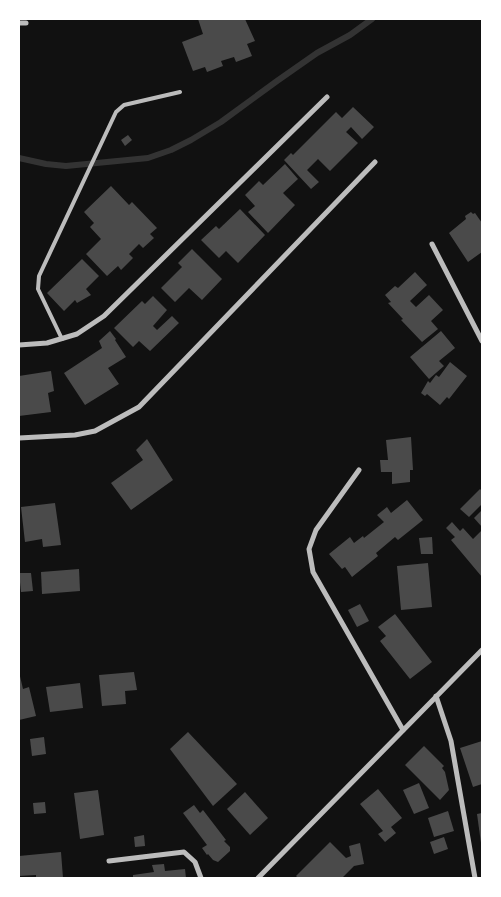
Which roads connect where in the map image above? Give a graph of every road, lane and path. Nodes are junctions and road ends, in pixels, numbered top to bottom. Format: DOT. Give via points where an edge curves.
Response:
graph roads {
  1 [pos="19,23"];
  2 [pos="26,23"];
  3 [pos="180,92"];
  4 [pos="327,97"];
  5 [pos="375,162"];
  6 [pos="432,244"];
  7 [pos="62,339"];
  8 [pos="482,341"];
  9 [pos="19,345"];
  10 [pos="19,438"];
  11 [pos="359,470"];
  12 [pos="482,650"];
  13 [pos="436,696"];
  14 [pos="403,730"];
  15 [pos="109,861"];
  16 [pos="264,872"];
  17 [pos="201,878"];
  18 [pos="258,878"];
  19 [pos="267,878"];
  20 [pos="475,878"];
  1 -- 2 [label="street"];
  3 -- 7 [label="lane" via="124,105 116,112 100,144 38,276 38,289"];
  4 -- 7 [label="street" via="104,316 77,334"];
  5 -- 10 [label="street" via="139,407 95,431"];
  6 -- 8 [label="street"];
  7 -- 9 [label="street"];
  11 -- 14 [label="street" via="316,530 309,549 313,572"];
  12 -- 13 [label="street"];
  13 -- 14 [label="street"];
  13 -- 20 [label="street" via="451,741"];
  14 -- 16 [label="street"];
  15 -- 17 [label="street" via="184,852 195,862"];
  16 -- 18 [label="street"];
  16 -- 19 [label="street"];
}
